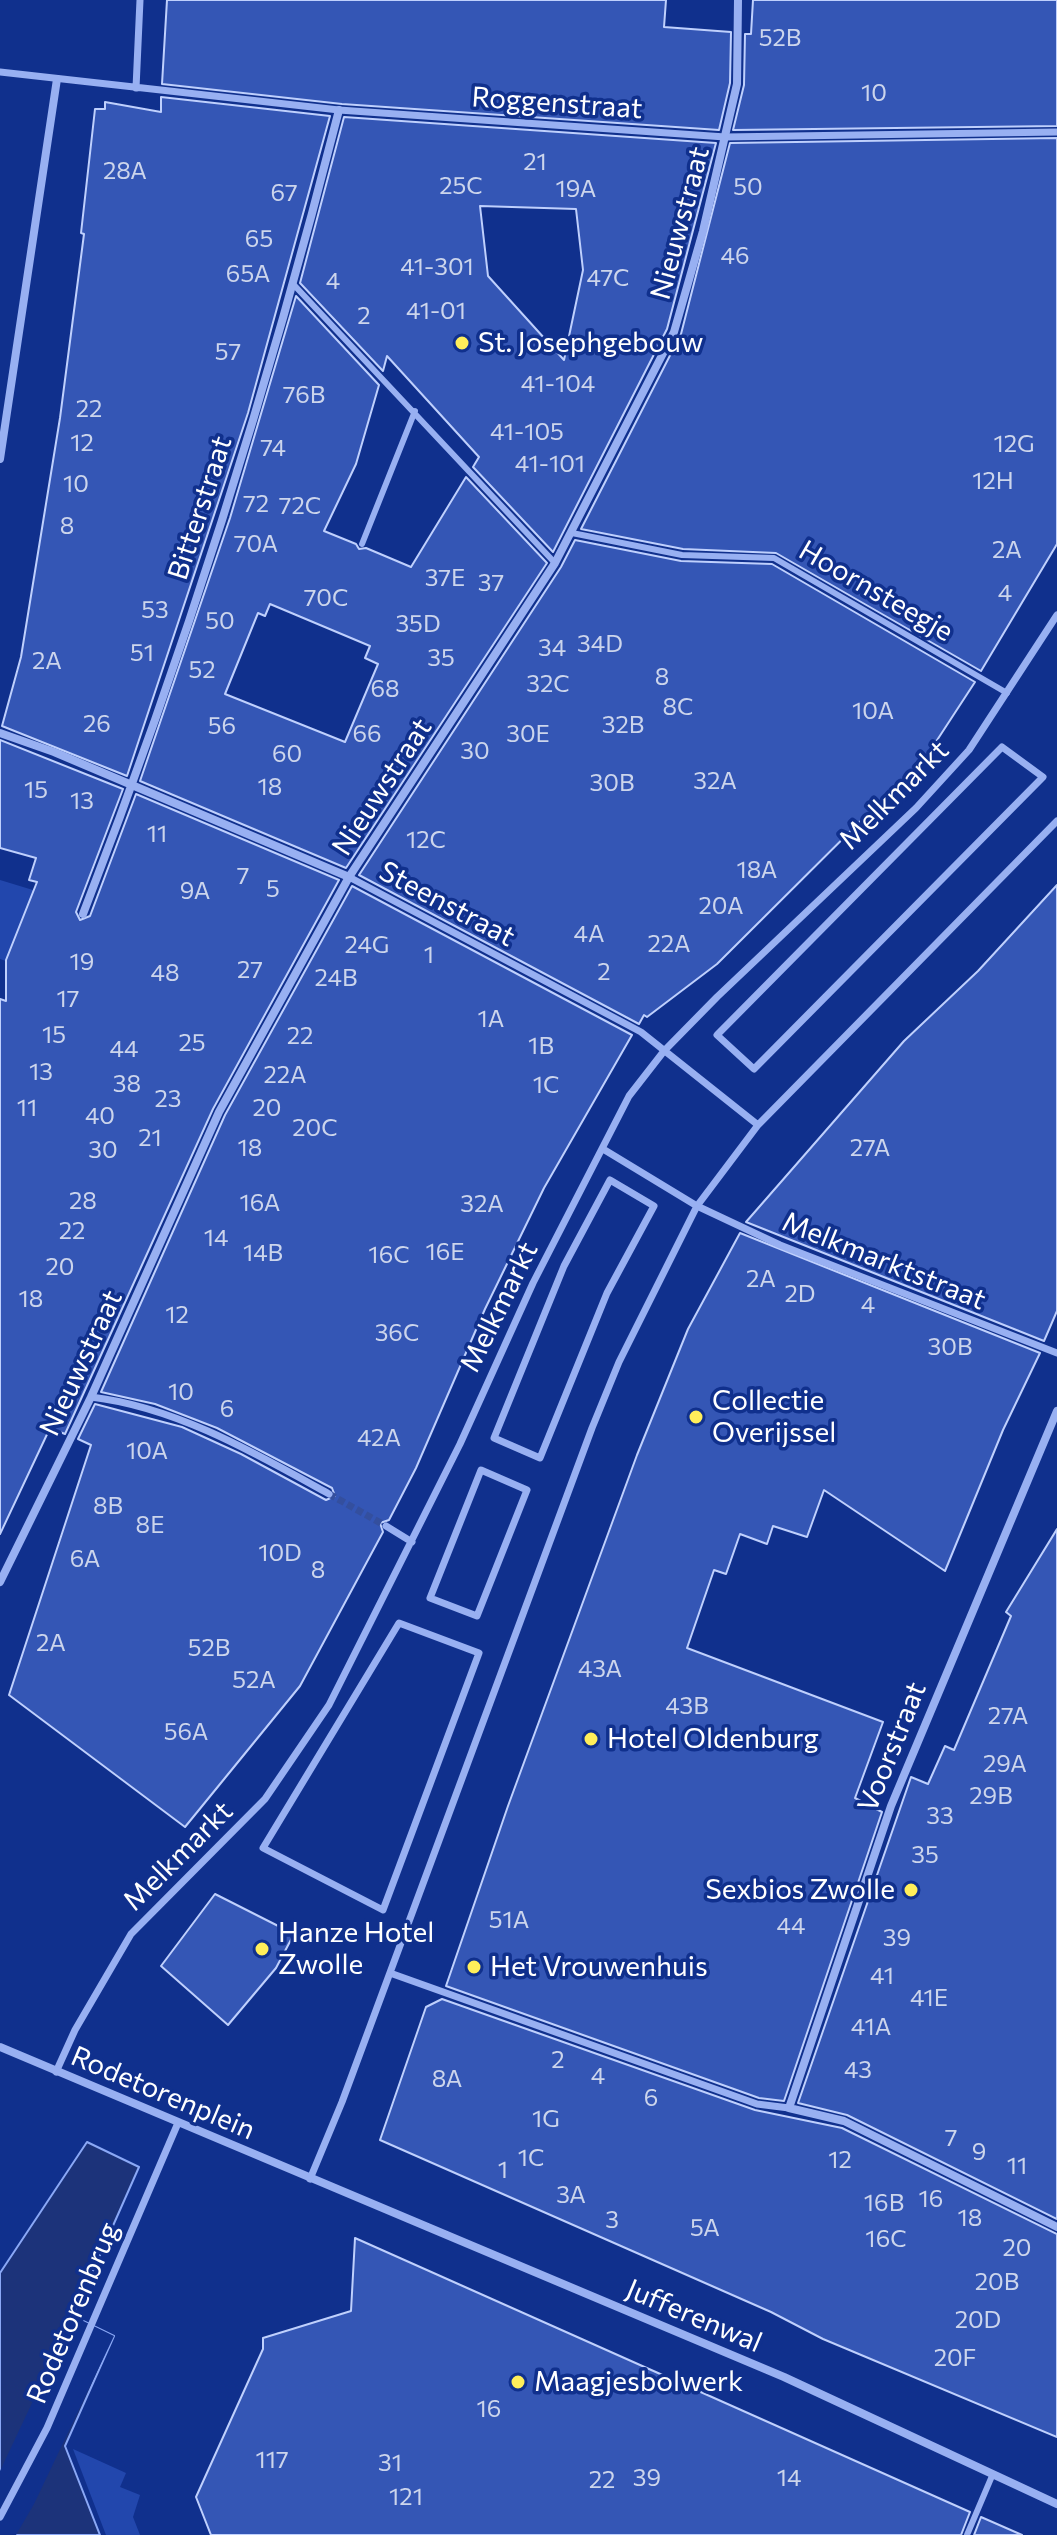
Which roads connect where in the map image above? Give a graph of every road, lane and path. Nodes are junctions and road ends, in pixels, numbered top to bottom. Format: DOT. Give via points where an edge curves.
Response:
graph roads {
  1 [pos="140,0"];
  2 [pos="738,0"];
  3 [pos="0,72"];
  4 [pos="57,79"];
  5 [pos="136,88"];
  6 [pos="339,110"];
  7 [pos="1057,132"];
  8 [pos="725,137"];
  9 [pos="294,285"];
  10 [pos="415,411"];
  11 [pos="0,459"];
  12 [pos="572,533"];
  13 [pos="362,544"];
  14 [pos="555,563"];
  15 [pos="1057,615"];
  16 [pos="1007,693"];
  17 [pos="0,733"];
  18 [pos="133,785"];
  19 [pos="1057,821"];
  20 [pos="349,877"];
  21 [pos="83,914"];
  22 [pos="717,1035"];
  23 [pos="664,1051"];
  24 [pos="758,1125"];
  25 [pos="603,1149"];
  26 [pos="697,1206"];
  27 [pos="1057,1353"];
  28 [pos="91,1397"];
  29 [pos="1057,1411"];
  30 [pos="1053,1429"];
  31 [pos="494,1438"];
  32 [pos="329,1494"];
  33 [pos="386,1526"];
  34 [pos="412,1542"];
  35 [pos="0,1582"];
  36 [pos="430,1598"];
  37 [pos="263,1848"];
  38 [pos="390,1973"];
  39 [pos="0,2047"];
  40 [pos="56,2072"];
  41 [pos="789,2108"];
  42 [pos="178,2123"];
  43 [pos="310,2179"];
  44 [pos="1057,2227"];
  45 [pos="992,2476"];
  46 [pos="1057,2504"];
  47 [pos="0,2517"];
  48 [pos="967,2535"];
  1 -- 5 [label="street"];
  2 -- 8 [label="street, Nieuwstraat" via="737,84"];
  3 -- 4 [label="street, Roggenstraat"];
  4 -- 5 [label="street, Roggenstraat"];
  4 -- 11 [label="street"];
  5 -- 6 [label="street, Roggenstraat"];
  6 -- 8 [label="street, Roggenstraat"];
  6 -- 9 [label="street, Bitterstraat"];
  7 -- 8 [label="street, Roggenstraat"];
  8 -- 12 [label="street, Nieuwstraat" via="674,332"];
  9 -- 10 [label="lane"];
  9 -- 18 [label="street, Bitterstraat"];
  10 -- 13 [label="lane"];
  10 -- 14 [label="lane"];
  12 -- 14 [label="street, Nieuwstraat"];
  12 -- 16 [label="lane, Hoornsteegje" via="682,555 774,558"];
  14 -- 20 [label="street, Nieuwstraat"];
  15 -- 16 [label="street, Melkmarkt"];
  16 -- 23 [label="street, Melkmarkt" via="969,750 916,808"];
  17 -- 18 [label="street, Steenstraat"];
  18 -- 20 [label="street, Steenstraat"];
  18 -- 21 [label="street, Bitterstraat"];
  19 -- 24 [label="street"];
  20 -- 23 [label="street, Steenstraat" via="641,1032"];
  20 -- 28 [label="street, Nieuwstraat" via="219,1112"];
  22 -- 22 [label="street" via="754,1069 1043,777 1002,747"];
  23 -- 24 [label="street, Steenstraat"];
  23 -- 25 [label="street, Melkmarkt" via="629,1096"];
  24 -- 26 [label="street"];
  25 -- 26 [label="street, Melkmarktstraat"];
  25 -- 34 [label="street, Melkmarkt" via="527,1296"];
  26 -- 27 [label="street, Melkmarktstraat" via="780,1245"];
  26 -- 38 [label="street" via="592,1428"];
  28 -- 32 [label="street" via="129,1401 248,1448"];
  28 -- 35 [label="street, Nieuwstraat"];
  29 -- 30 [label="street, Voorstraat"];
  30 -- 41 [label="street, Voorstraat" via="891,1806"];
  31 -- 31 [label="street" via="540,1458 607,1293 654,1206 610,1180 564,1266"];
  33 -- 34 [label="street"];
  34 -- 40 [label="street, Melkmarkt" via="329,1705 265,1799 131,1934"];
  36 -- 36 [label="street" via="481,1470 527,1490 477,1616"];
  37 -- 37 [label="street" via="399,1623 479,1653 383,1910"];
  38 -- 41 [label="street" via="757,2104"];
  38 -- 43 [label="street"];
  39 -- 40 [label="street, Rodetorenplein"];
  40 -- 42 [label="street, Rodetorenplein"];
  41 -- 44 [label="street" via="844,2121"];
  42 -- 43 [label="street, Rodetorenplein"];
  42 -- 47 [label="street, Rodetorenbrug" via="47,2428"];
  43 -- 45 [label="street, Jufferenwal" via="784,2377"];
  45 -- 46 [label="street, Jufferenwal"];
  45 -- 48 [label="lane"];
}
